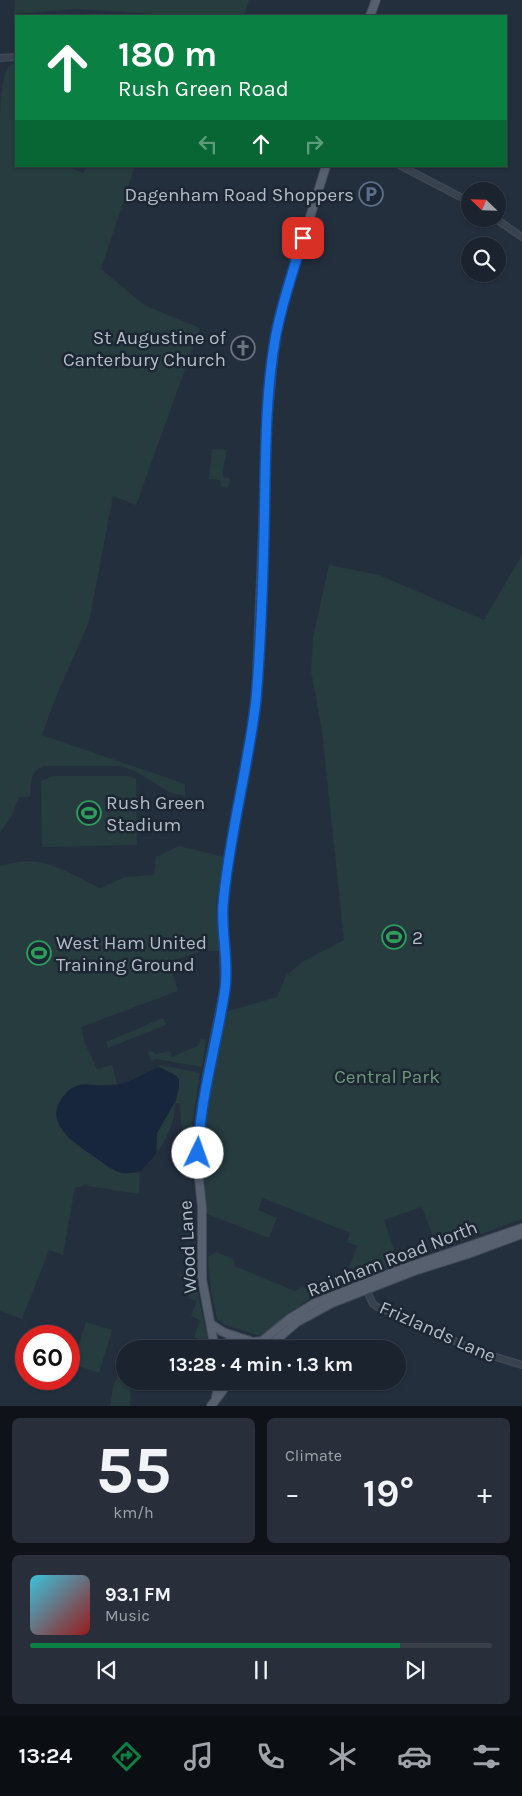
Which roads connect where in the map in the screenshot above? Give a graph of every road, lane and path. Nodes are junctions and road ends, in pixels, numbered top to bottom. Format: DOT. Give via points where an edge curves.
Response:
graph roads {
  1 [pos="376,0"];
  2 [pos="370,15"];
  3 [pos="15,56"];
  4 [pos="0,58"];
  5 [pos="326,167"];
  6 [pos="403,167"];
  7 [pos="461,197"];
  8 [pos="506,226"];
  9 [pos="522,237"];
  10 [pos="522,1228"];
  11 [pos="522,1234"];
  12 [pos="365,1287"];
  13 [pos="211,1324"];
  14 [pos="244,1339"];
  15 [pos="214,1340"];
  16 [pos="239,1340"];
  17 [pos="263,1340"];
  18 [pos="276,1340"];
  19 [pos="522,1366"];
  20 [pos="217,1390"];
  21 [pos="222,1390"];
  22 [pos="216,1397"];
  23 [pos="211,1406"];
  1 -- 2 [label="main road"];
  3 -- 4 [label="street"];
  5 -- 13 [label="main road, Wood Lane" via="281,310 275,341 265,443 266,481 253,726 229,856 223,908 225,987 200,1120 202,1278"];
  6 -- 7 [label="street"];
  8 -- 9 [label="street"];
  10 -- 12 [label="main road, Rainham Road North" via="396,1271"];
  11 -- 12 [label="main road, Rainham Road North"];
  12 -- 17 [label="main road, Rainham Road North" via="315,1303"];
  12 -- 18 [label="main road, Rainham Road North" via="299,1320"];
  12 -- 19 [label="street, Frizlands Lane" via="373,1304 380,1308 473,1350"];
  13 -- 14 [label="main road"];
  13 -- 15 [label="main road, Wood Lane"];
  14 -- 16 [label="main road"];
  20 -- 22 [label="main road"];
  21 -- 22 [label="main road"];
  22 -- 23 [label="main road"];
}
